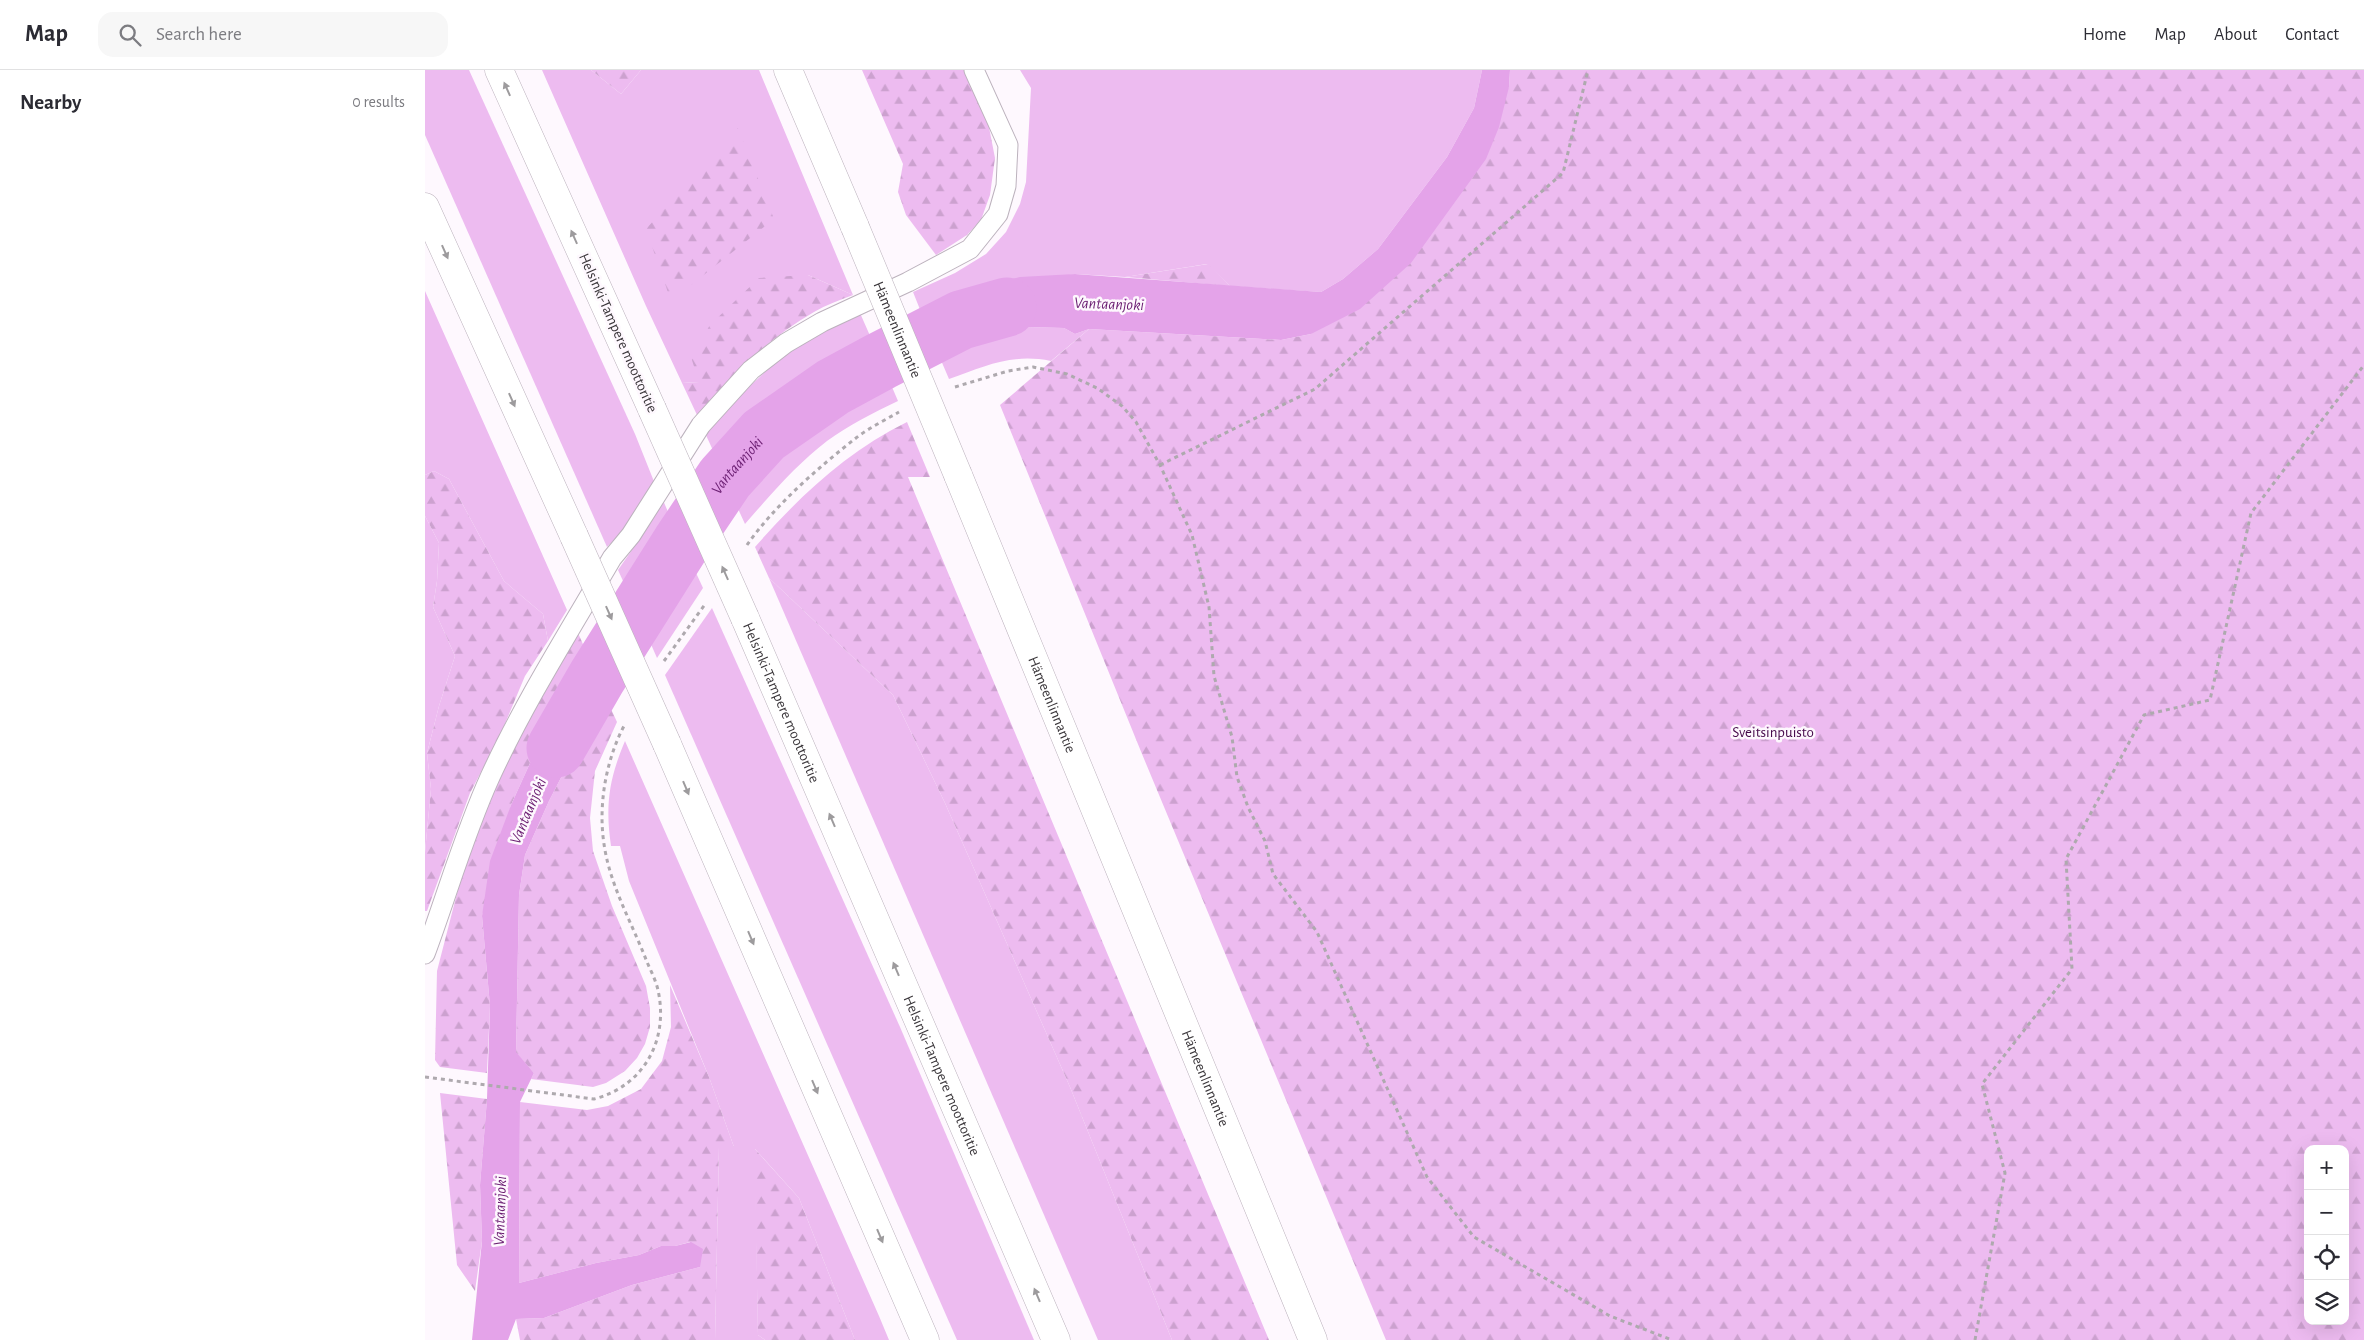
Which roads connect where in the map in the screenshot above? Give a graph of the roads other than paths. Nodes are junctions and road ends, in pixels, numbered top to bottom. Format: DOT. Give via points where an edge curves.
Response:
graph roads {
  1 [pos="499,70"];
  2 [pos="788,70"];
  3 [pos="974,70"];
  4 [pos="425,207"];
  5 [pos="425,954"];
  6 [pos="925,1340"];
  7 [pos="1056,1340"];
  8 [pos="1313,1340"];
  7 -- 1 [label="main road, Helsinki-Tampere moottoritie, one-way, bridge" via="745,618"];
  2 -- 8 [label="main road, Hämeenlinnantie, bridge"];
  3 -- 5 [label="lane" via="1008,145 1006,186 998,214 970,250 822,322 786,343 751,370 701,425 613,558 519,717 464,840"];
  4 -- 6 [label="main road, one-way, bridge" via="667,744"];
}
